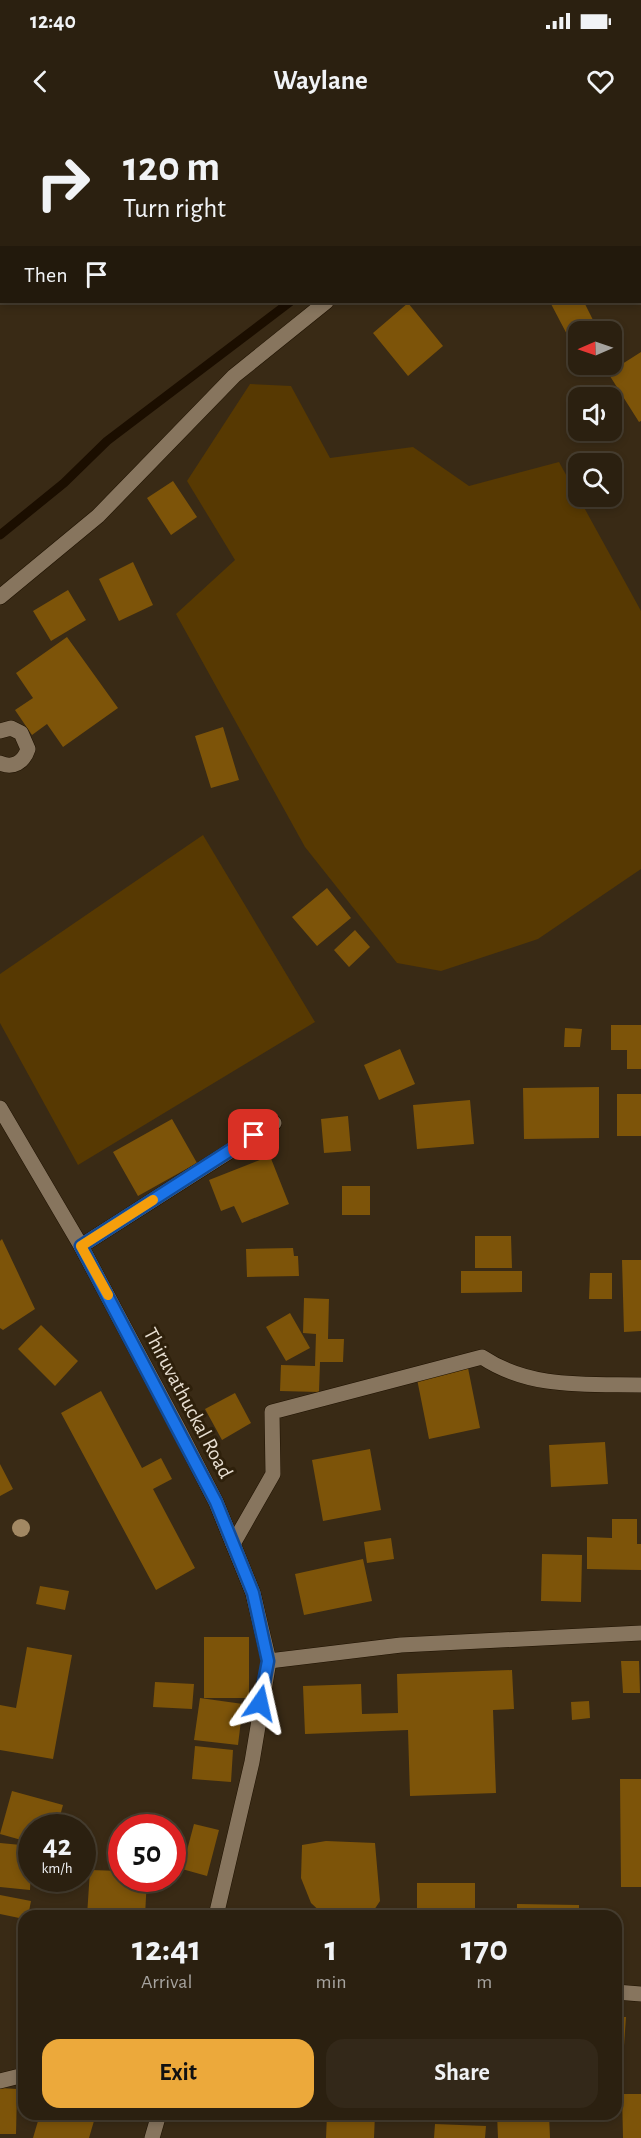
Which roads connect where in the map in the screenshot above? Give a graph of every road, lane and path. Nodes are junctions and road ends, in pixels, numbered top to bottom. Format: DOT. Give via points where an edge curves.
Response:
graph roads {
  1 [pos="325,303"];
  2 [pos="0,597"];
  3 [pos="0,731"];
  4 [pos="0,762"];
  5 [pos="0,1108"];
  6 [pos="274,1123"];
  7 [pos="81,1246"];
  8 [pos="641,1385"];
  9 [pos="233,1544"];
  10 [pos="641,1633"];
  11 [pos="268,1661"];
  12 [pos="217,1910"];
  13 [pos="622,1993"];
  14 [pos="641,1995"];
  15 [pos="18,2076"];
  16 [pos="0,2080"];
  17 [pos="157,2120"];
  18 [pos="152,2138"];
  1 -- 2 [label="street" via="234,376 98,516"];
  3 -- 4 [label="street" via="11,728 21,733 28,749 17,764"];
  5 -- 7 [label="street, Thiruvathuckal Road"];
  6 -- 7 [label="street"];
  7 -- 9 [label="street, Thiruvathuckal Road" via="216,1502"];
  8 -- 9 [label="street" via="553,1383 504,1371 482,1357 272,1412 273,1474"];
  9 -- 11 [label="street, Thiruvathuckal Road" via="253,1593"];
  10 -- 11 [label="street" via="401,1645"];
  11 -- 12 [label="street, Thiruvathuckal Road" via="252,1762"];
  13 -- 14 [label="street"];
  15 -- 16 [label="street"];
  17 -- 18 [label="street"];
}
